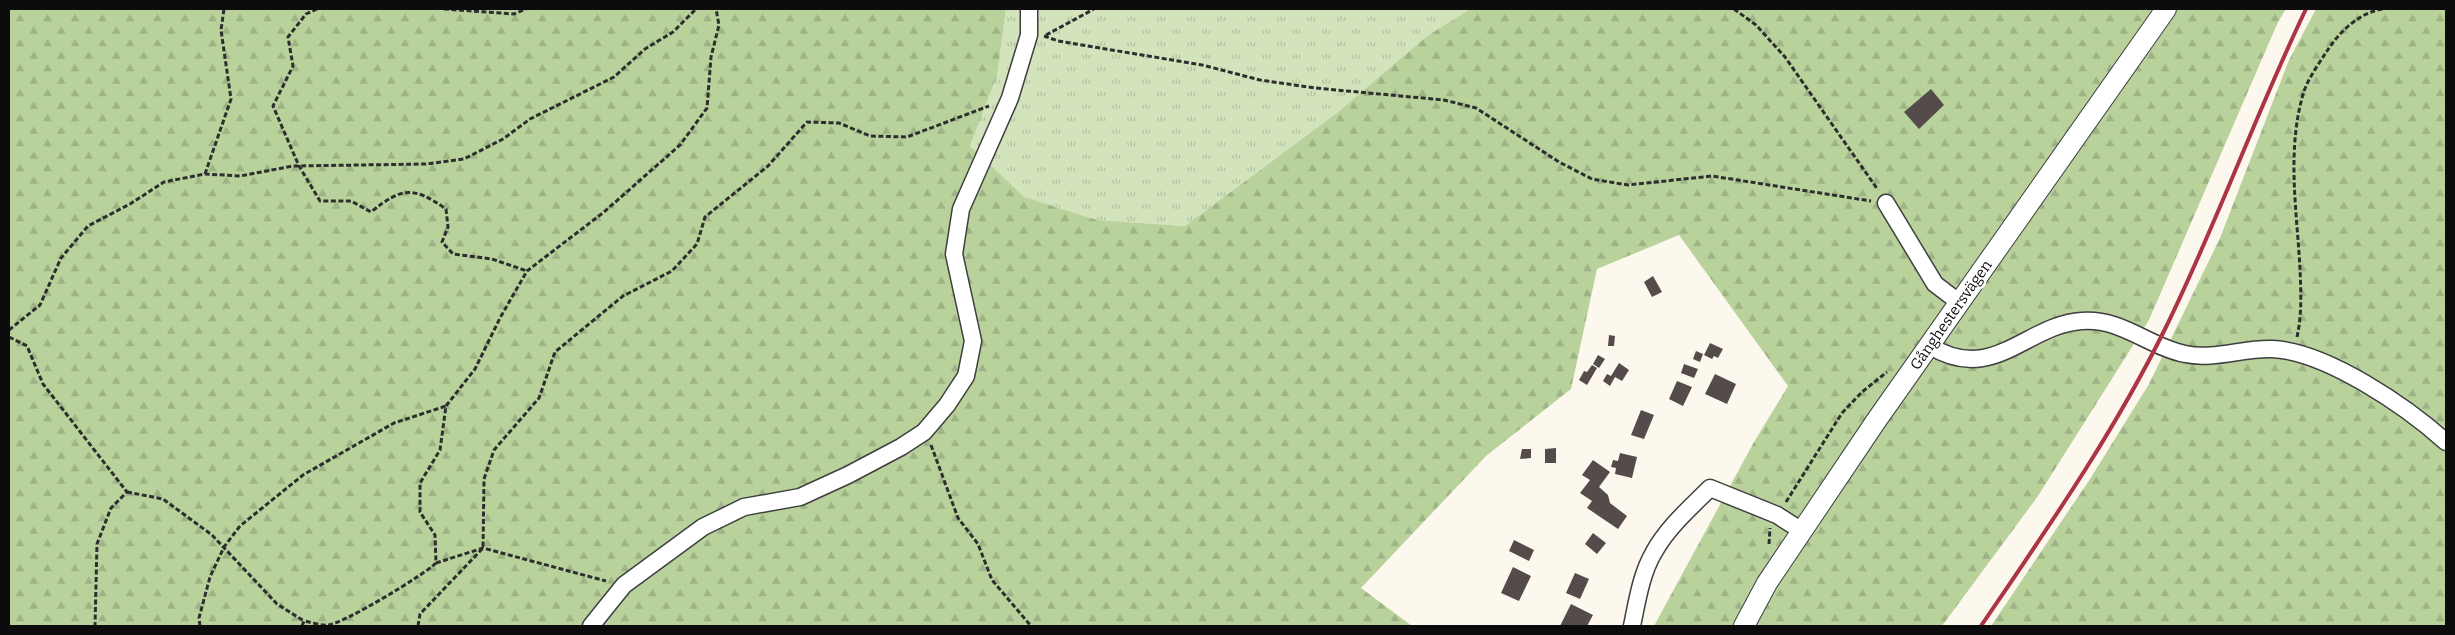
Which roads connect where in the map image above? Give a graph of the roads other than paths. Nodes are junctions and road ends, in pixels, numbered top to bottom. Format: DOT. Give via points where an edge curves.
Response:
graph roads {
  1 [pos="1029,9"];
  2 [pos="2166,9"];
  3 [pos="1886,203"];
  4 [pos="1960,303"];
  5 [pos="1930,346"];
  6 [pos="2446,442"];
  7 [pos="1802,531"];
  8 [pos="591,626"];
  9 [pos="1632,626"];
  10 [pos="1744,626"];
  1 -- 8 [label="street" via="1036,35 961,209 954,254 972,341 966,376 947,405 924,432 901,447 800,497 744,507 703,527 624,586"];
  2 -- 4 [label="street, Gånghestersvägen"];
  3 -- 4 [label="street" via="1935,284"];
  4 -- 5 [label="street, Gånghestersvägen"];
  5 -- 6 [label="street" via="1956,358 2002,354 2062,324 2095,321 2128,329 2175,351 2198,356 2256,349 2293,353 2322,363 2392,399"];
  5 -- 7 [label="street, Gånghestersvägen"];
  7 -- 9 [label="street" via="1777,515 1710,488 1670,528 1653,554 1637,596"];
  7 -- 10 [label="street, Gånghestersvägen" via="1767,583"];
}
